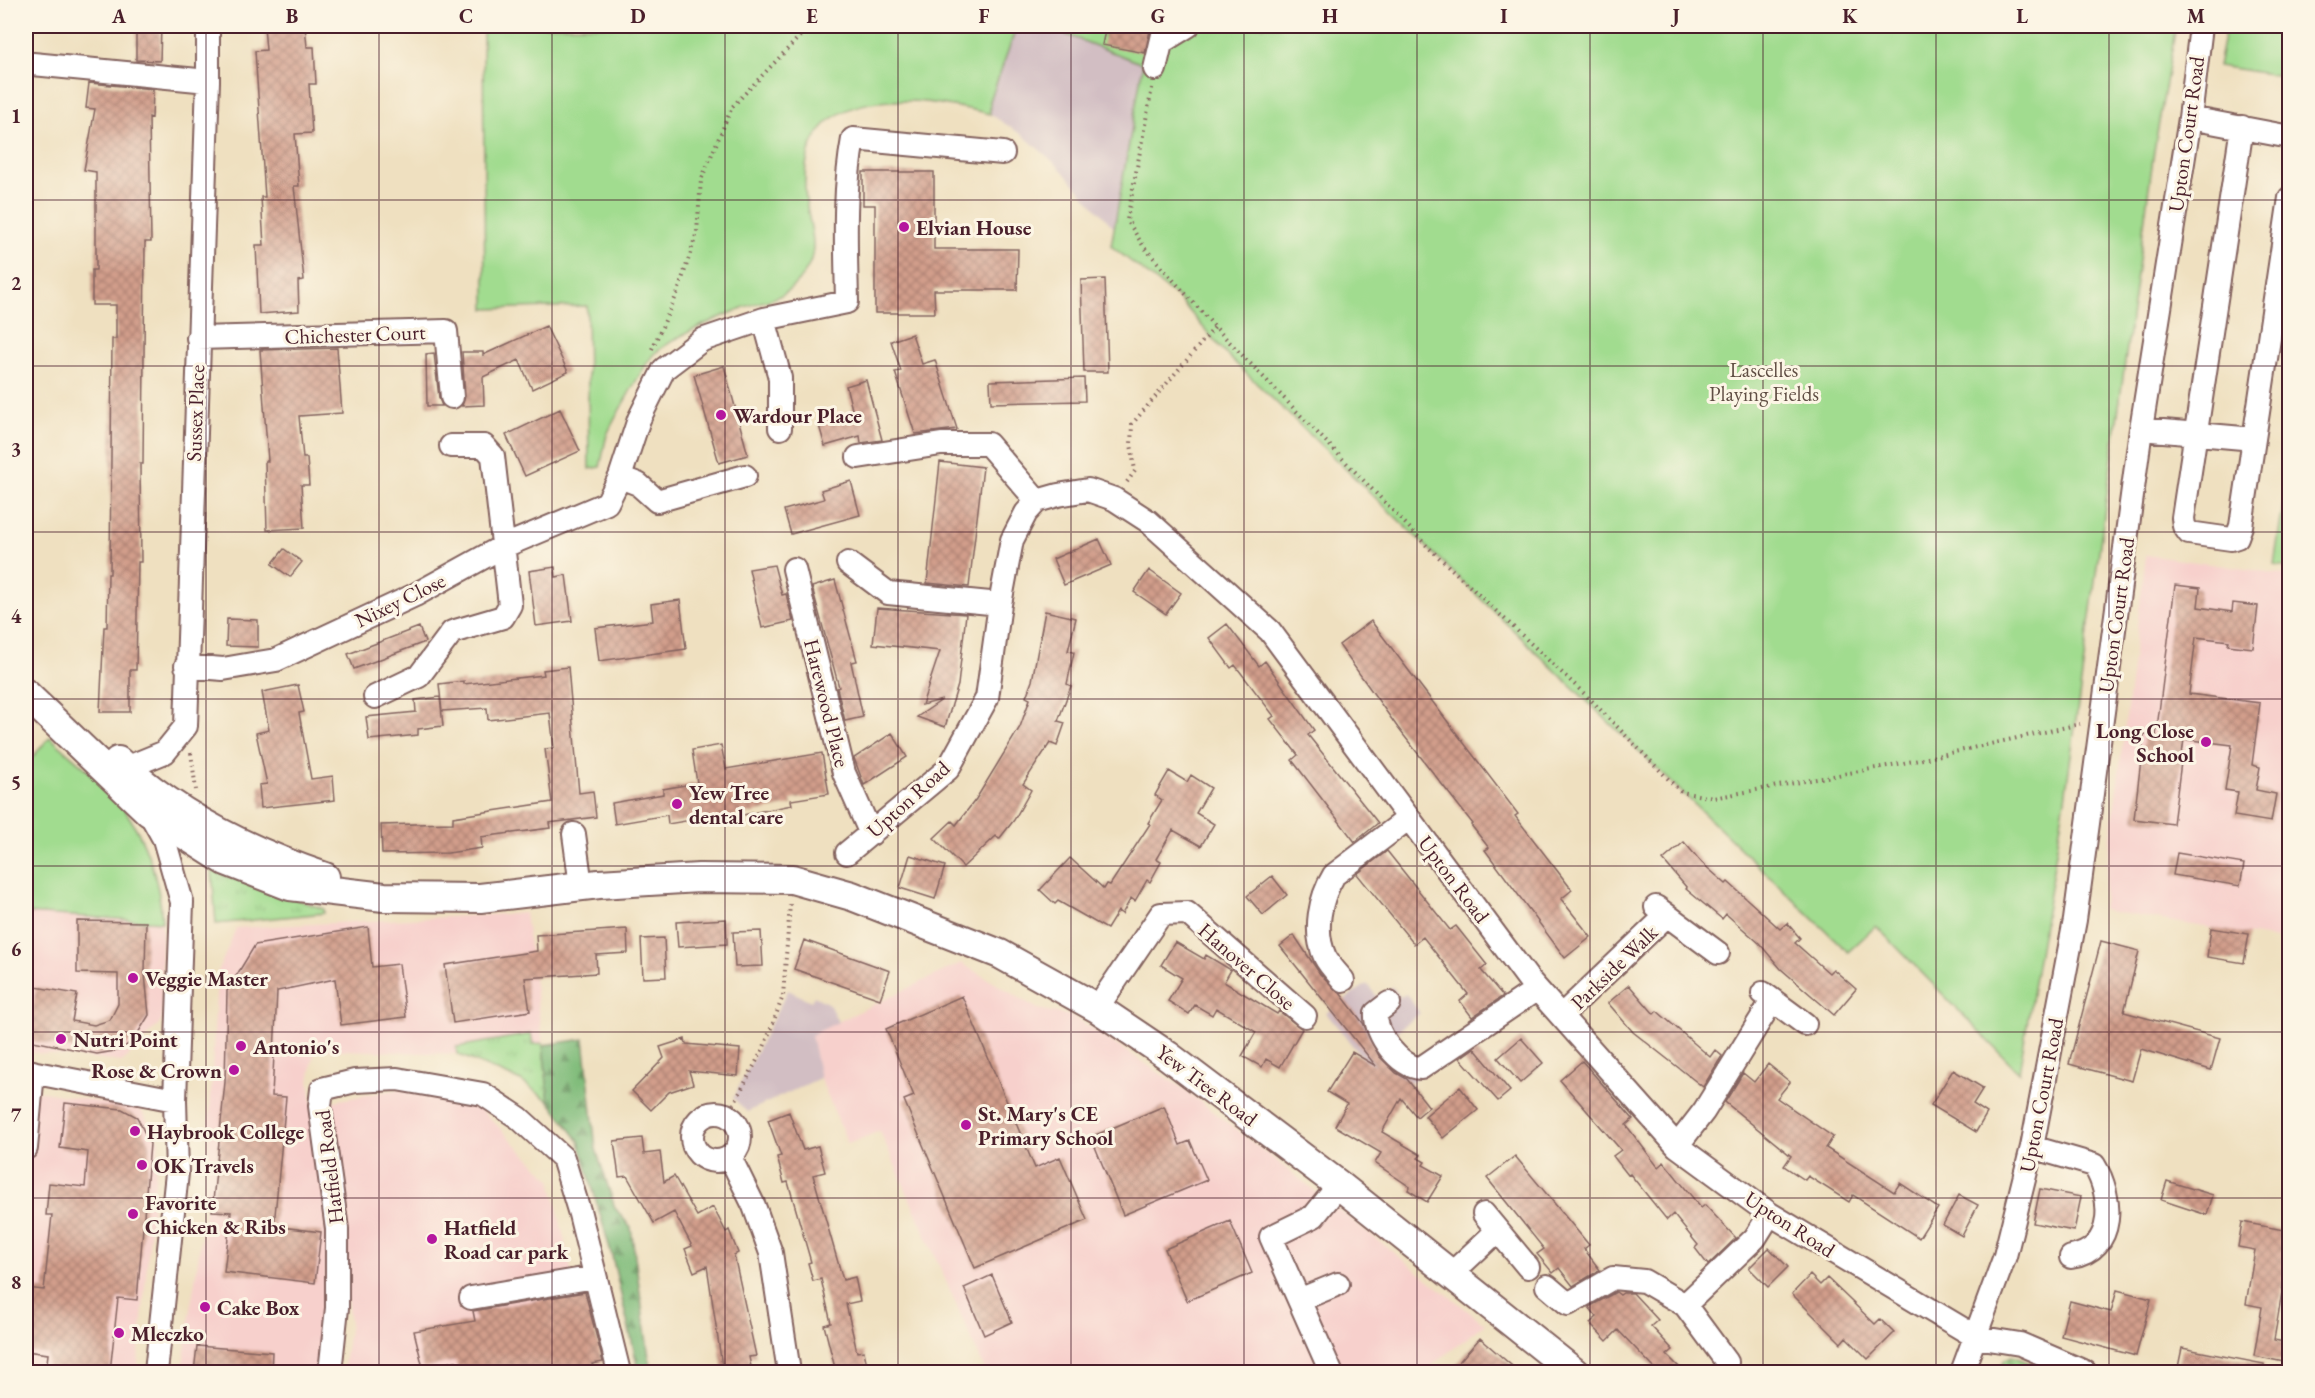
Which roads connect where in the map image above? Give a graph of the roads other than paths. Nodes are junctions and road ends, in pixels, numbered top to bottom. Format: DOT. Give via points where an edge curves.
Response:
graph roads {
  1 [pos="208,26"];
  2 [pos="1188,26"];
  3 [pos="2201,26"];
  4 [pos="1163,34"];
  5 [pos="33,64"];
  6 [pos="1155,69"];
  7 [pos="208,81"];
  8 [pos="2190,118"];
  9 [pos="2242,127"];
  10 [pos="2289,137"];
  11 [pos="1003,153"];
  12 [pos="2289,198"];
  13 [pos="764,320"];
  14 [pos="198,338"];
  15 [pos="452,397"];
  16 [pos="780,428"];
  17 [pos="2141,429"];
  18 [pos="2197,433"];
  19 [pos="2254,439"];
  20 [pos="451,446"];
  21 [pos="858,457"];
  22 [pos="745,476"];
  23 [pos="620,477"];
  24 [pos="1037,501"];
  25 [pos="502,547"];
  26 [pos="848,563"];
  27 [pos="794,569"];
  28 [pos="1000,604"];
  29 [pos="186,666"];
  30 [pos="26,680"];
  31 [pos="26,694"];
  32 [pos="375,697"];
  33 [pos="126,768"];
  34 [pos="148,812"];
  35 [pos="1409,818"];
  36 [pos="574,834"];
  37 [pos="871,834"];
  38 [pos="847,853"];
  39 [pos="581,886"];
  40 [pos="384,897"];
  41 [pos="1718,953"];
  42 [pos="1343,980"];
  43 [pos="1537,989"];
  44 [pos="1389,1004"];
  45 [pos="1097,1008"];
  46 [pos="1305,1016"];
  47 [pos="1561,1016"];
  48 [pos="1805,1024"];
  49 [pos="29,1072"];
  50 [pos="175,1100"];
  51 [pos="1677,1146"];
  52 [pos="2032,1147"];
  53 [pos="26,1148"];
  54 [pos="730,1157"];
  55 [pos="1339,1185"];
  56 [pos="1770,1214"];
  57 [pos="2071,1257"];
  58 [pos="1528,1267"];
  59 [pos="1452,1273"];
  60 [pos="595,1277"];
  61 [pos="1338,1284"];
  62 [pos="1548,1286"];
  63 [pos="471,1298"];
  64 [pos="1299,1300"];
  65 [pos="1685,1305"];
  66 [pos="1976,1337"];
  67 [pos="1727,1362"];
  68 [pos="1565,1370"];
  69 [pos="156,1372"];
  70 [pos="330,1372"];
  71 [pos="619,1372"];
  72 [pos="789,1372"];
  73 [pos="1331,1372"];
  74 [pos="1962,1372"];
  75 [pos="2085,1372"];
  1 -- 7 [label="street, Sussex Place"];
  2 -- 4 [label="street"];
  3 -- 8 [label="street, Upton Court Road"];
  4 -- 6 [label="street"];
  5 -- 7 [label="street"];
  7 -- 14 [label="street, Sussex Place"];
  8 -- 9 [label="street"];
  8 -- 17 [label="street, Upton Court Road"];
  9 -- 10 [label="street"];
  9 -- 18 [label="street"];
  11 -- 13 [label="street" via="853,139 847,206 847,302"];
  12 -- 19 [label="street"];
  13 -- 16 [label="street" via="780,378"];
  13 -- 23 [label="street" via="702,340 664,369 639,420"];
  14 -- 15 [label="street, Chichester Court" via="446,331"];
  14 -- 29 [label="street, Sussex Place"];
  17 -- 18 [label="street"];
  17 -- 52 [label="street, Upton Court Road" via="2075,920"];
  18 -- 19 [label="street"];
  18 -- 19 [label="street" via="2184,526 2189,532 2231,539 2237,537 2241,526"];
  20 -- 25 [label="street" via="484,446 493,456"];
  21 -- 24 [label="street" via="941,444 988,444"];
  22 -- 23 [label="street" via="657,501 638,484"];
  23 -- 25 [label="street, Nixey Close" via="607,503"];
  24 -- 28 [label="street, Upton Road" via="1012,540"];
  24 -- 35 [label="street, Upton Road" via="1088,490 1114,499 1148,521 1270,631"];
  25 -- 29 [label="street, Nixey Close" via="415,595 276,660 223,669"];
  25 -- 32 [label="street" via="510,605 503,617 452,632 419,676"];
  26 -- 28 [label="street" via="888,593"];
  27 -- 37 [label="street, Harewood Place" via="844,773"];
  28 -- 37 [label="street, Upton Road" via="987,698 948,769"];
  29 -- 33 [label="street, Sussex Place" via="186,726 165,752"];
  30 -- 33 [label="main road" via="57,702"];
  31 -- 34 [label="main road"];
  33 -- 40 [label="main road" via="191,816 228,836 298,868"];
  34 -- 40 [label="main road" via="226,861 290,886"];
  34 -- 50 [label="street" via="165,838 182,902"];
  35 -- 42 [label="street" via="1334,875 1326,888 1320,914 1321,944 1326,958"];
  35 -- 43 [label="street, Upton Road"];
  36 -- 39 [label="street"];
  37 -- 38 [label="street, Upton Road"];
  39 -- 40 [label="main road, Yew Tree Road" via="480,898"];
  39 -- 45 [label="main road, Yew Tree Road" via="699,878 792,879 852,896 1000,954"];
  41 -- 47 [label="street, Parkside Walk" via="1661,912"];
  43 -- 44 [label="street" via="1421,1068 1405,1063 1381,1035 1376,1013"];
  43 -- 47 [label="street, Upton Road"];
  45 -- 46 [label="street, Hanover Close" via="1161,914 1187,913"];
  45 -- 55 [label="main road, Yew Tree Road" via="1167,1055"];
  47 -- 51 [label="street, Upton Road"];
  48 -- 51 [label="street" via="1767,997 1704,1111"];
  49 -- 50 [label="street"];
  49 -- 53 [label="street"];
  50 -- 69 [label="street" via="177,1173"];
  51 -- 56 [label="street, Upton Road"];
  52 -- 57 [label="street" via="2094,1165 2105,1189 2106,1224 2100,1244"];
  52 -- 66 [label="street, Upton Court Road" via="2006,1256"];
  54 -- 54 [label="street" via="740,1144 735,1120 720,1113 704,1116 692,1135 696,1150 708,1160"];
  54 -- 72 [label="street" via="771,1253"];
  55 -- 59 [label="main road, Yew Tree Road"];
  55 -- 64 [label="street" via="1314,1216 1272,1237"];
  56 -- 65 [label="street" via="1755,1238"];
  56 -- 66 [label="street, Upton Road"];
  58 -- 59 [label="street" via="1490,1222"];
  59 -- 68 [label="main road, Yew Tree Road"];
  60 -- 63 [label="street"];
  60 -- 70 [label="street, Hatfield Road" via="562,1158 519,1118 483,1094 398,1079 355,1081 322,1089 320,1106 337,1229 337,1308"];
  60 -- 71 [label="street, Hatfield Road"];
  61 -- 64 [label="street"];
  62 -- 65 [label="street" via="1568,1304 1613,1278 1644,1281"];
  64 -- 73 [label="street"];
  65 -- 67 [label="street"];
  66 -- 74 [label="street, Upton Court Road"];
  66 -- 75 [label="street" via="2019,1344"];
}
